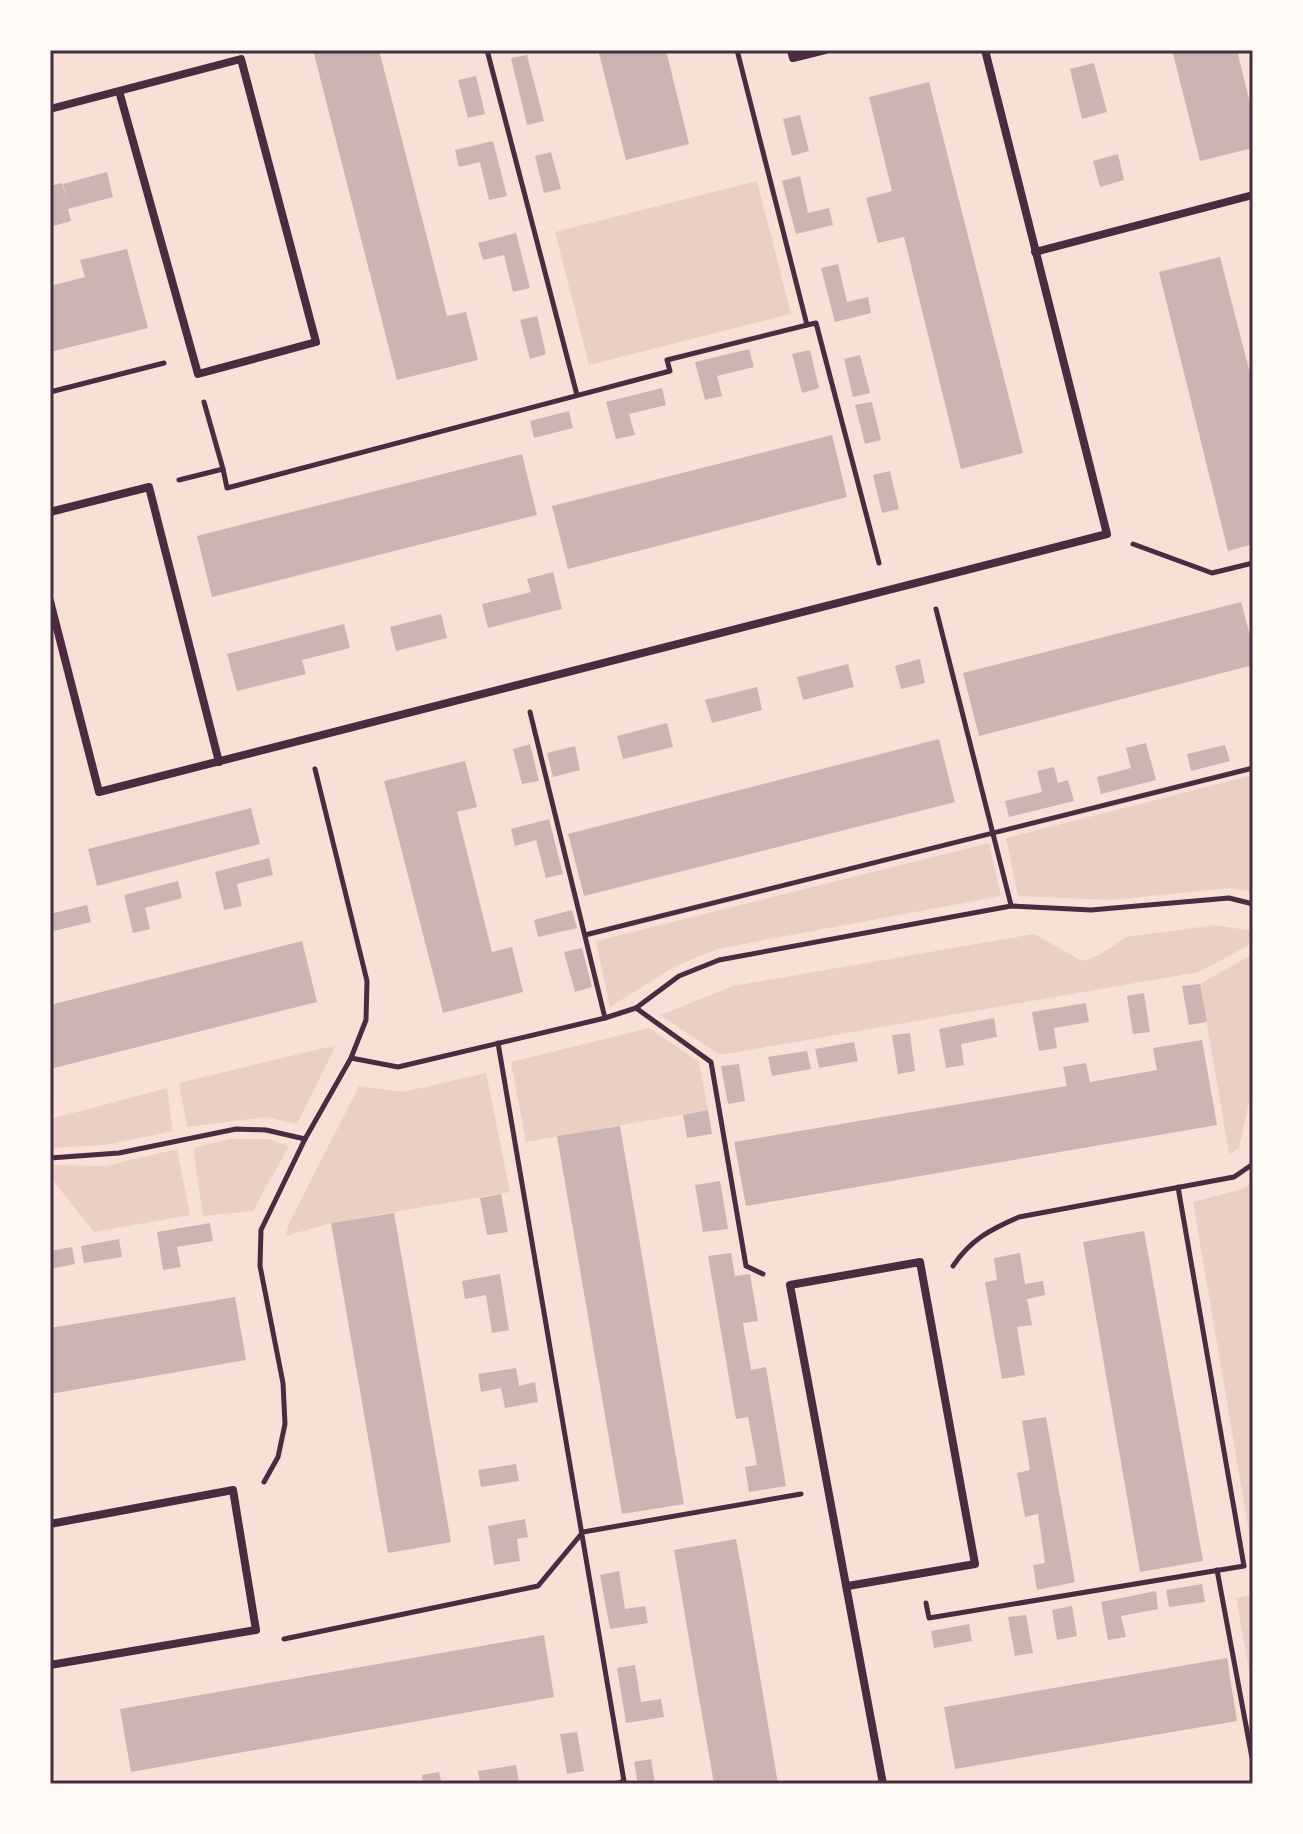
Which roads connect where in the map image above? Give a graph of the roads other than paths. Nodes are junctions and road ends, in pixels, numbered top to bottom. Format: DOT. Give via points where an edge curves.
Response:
graph roads {
  1 [pos="791,50"];
  2 [pos="825,50"];
  3 [pos="985,50"];
  4 [pos="119,91"];
  5 [pos="50,109"];
  6 [pos="1253,195"];
  7 [pos="1035,252"];
  8 [pos="50,512"];
  9 [pos="50,601"];
  10 [pos="219,762"];
  11 [pos="50,1524"];
  12 [pos="848,1586"];
  13 [pos="50,1665"];
  14 [pos="883,1784"];
  1 -- 2 [label="street" via="793,58"];
  3 -- 7 [label="street"];
  4 -- 4 [label="street" via="241,59 316,342 198,374"];
  4 -- 5 [label="street"];
  6 -- 7 [label="street"];
  7 -- 10 [label="street" via="1107,534"];
  8 -- 10 [label="street" via="149,487"];
  9 -- 10 [label="street" via="99,792"];
  11 -- 13 [label="street" via="233,1490 256,1630"];
  12 -- 12 [label="street" via="790,1285 920,1262 975,1564"];
  12 -- 14 [label="street"];
}
